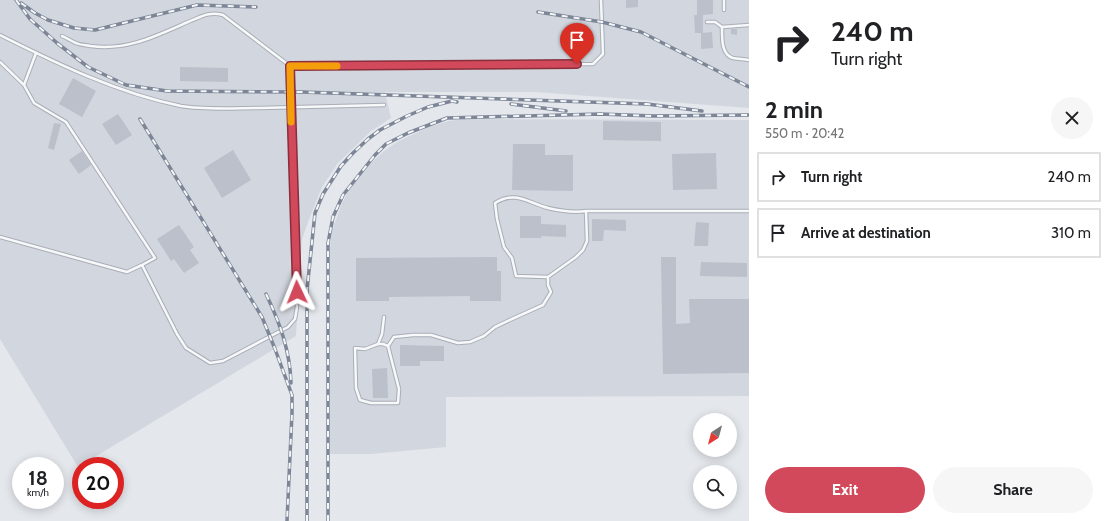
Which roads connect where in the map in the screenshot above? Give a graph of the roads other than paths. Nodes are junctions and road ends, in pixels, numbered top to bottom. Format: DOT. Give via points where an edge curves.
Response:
graph roads {
  1 [pos="601,0"];
  2 [pos="724,0"];
  3 [pos="724,10"];
  4 [pos="706,22"];
  5 [pos="749,25"];
  6 [pos="722,27"];
  7 [pos="0,35"];
  8 [pos="62,36"];
  9 [pos="36,53"];
  10 [pos="749,60"];
  11 [pos="0,62"];
  12 [pos="290,66"];
  13 [pos="24,85"];
  14 [pos="384,105"];
  15 [pos="290,107"];
  16 [pos="586,211"];
  17 [pos="749,211"];
  18 [pos="0,237"];
  19 [pos="142,265"];
  20 [pos="548,277"];
  21 [pos="384,316"];
  22 [pos="378,344"];
  23 [pos="388,346"];
  1 -- 12 [label="lane" via="602,54 593,64"];
  2 -- 3 [label="lane"];
  4 -- 6 [label="lane" via="715,22"];
  5 -- 6 [label="lane"];
  6 -- 10 [label="lane" via="722,37 728,56"];
  7 -- 9 [label="lane"];
  8 -- 12 [label="lane" via="77,44 122,47 145,41 203,14 215,13 223,15"];
  9 -- 13 [label="lane"];
  9 -- 15 [label="lane" via="118,89 182,106 225,109"];
  11 -- 13 [label="lane"];
  12 -- 15 [label="lane"];
  13 -- 19 [label="lane" via="34,103 66,122 155,258"];
  14 -- 15 [label="lane"];
  15 -- 19 [label="lane" via="297,307 295,319 288,327 223,361 210,363 186,348"];
  16 -- 17 [label="lane"];
  16 -- 20 [label="lane" via="587,241 582,250"];
  16 -- 20 [label="lane" via="576,213 549,208 521,198 504,198 495,203 504,246 512,258 516,276"];
  18 -- 19 [label="lane" via="127,272"];
  20 -- 23 [label="lane" via="551,292 543,305 512,319 484,336 470,342 458,343 431,336 394,337"];
  21 -- 22 [label="lane"];
  22 -- 23 [label="lane"];
  22 -- 23 [label="lane" via="365,349 355,348 356,388 360,400 371,403 398,403 399,389"];
}
